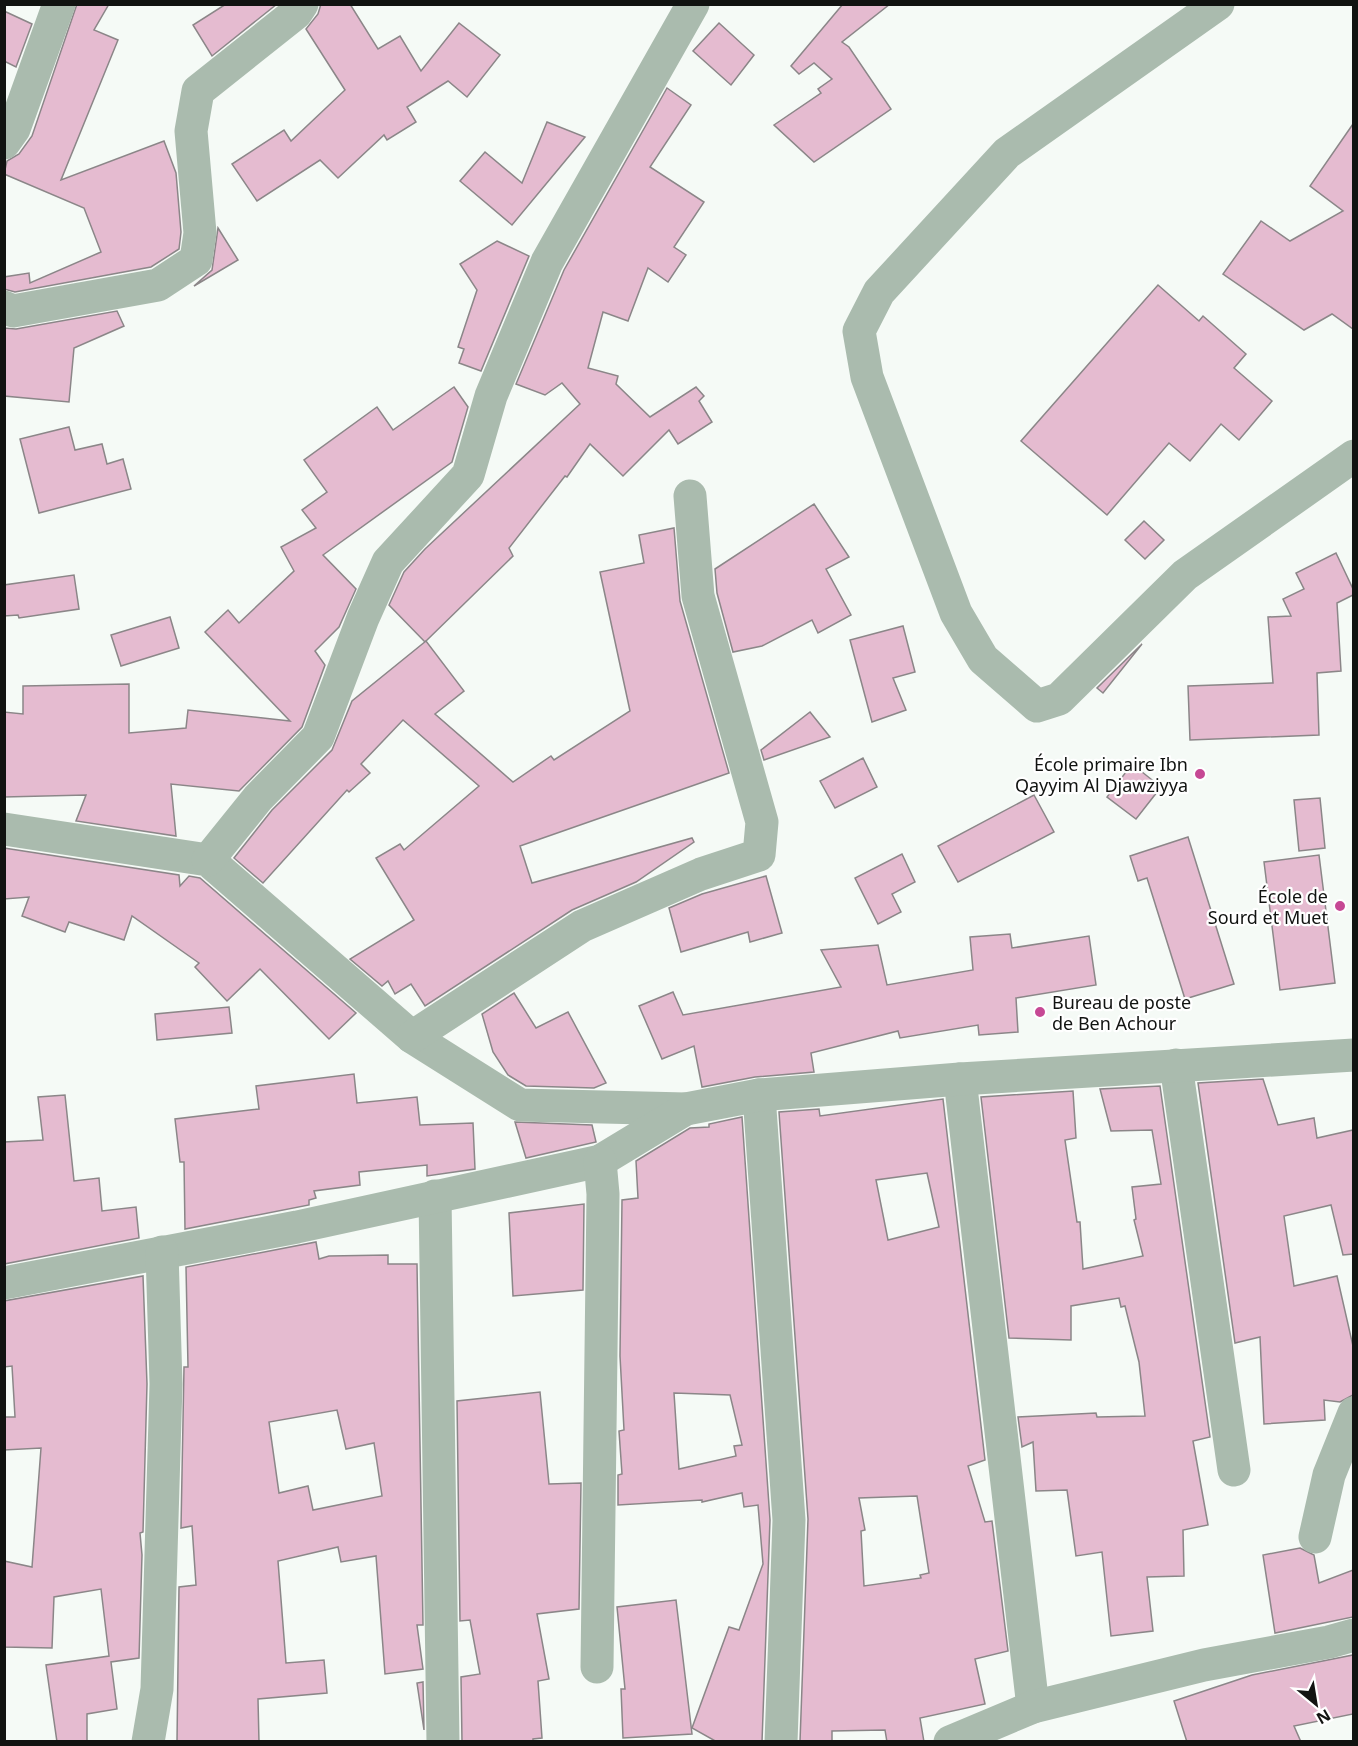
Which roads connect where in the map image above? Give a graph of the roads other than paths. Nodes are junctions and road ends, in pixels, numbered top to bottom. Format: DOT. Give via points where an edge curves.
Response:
graph roads {
  1 [pos="59,4"];
  2 [pos="302,4"];
  3 [pos="693,4"];
  4 [pos="1218,4"];
  5 [pos="4,143"];
  6 [pos="4,307"];
  7 [pos="1353,456"];
  8 [pos="690,496"];
  9 [pos="4,829"];
  10 [pos="208,860"];
  11 [pos="412,1037"];
  12 [pos="1353,1054"];
  13 [pos="1176,1065"];
  14 [pos="960,1079"];
  15 [pos="759,1095"];
  16 [pos="686,1109"];
  17 [pos="600,1161"];
  18 [pos="435,1196"];
  19 [pos="162,1252"];
  20 [pos="4,1284"];
  21 [pos="1353,1413"];
  22 [pos="1234,1470"];
  23 [pos="1315,1537"];
  24 [pos="1353,1635"];
  25 [pos="597,1667"];
  26 [pos="1033,1707"];
  27 [pos="148,1742"];
  28 [pos="442,1742"];
  29 [pos="781,1742"];
  30 [pos="950,1742"];
  1 -- 5 [label="street" via="14,129"];
  2 -- 6 [label="street" via="296,13 198,91 191,131 200,233 196,260 158,285 13,311"];
  3 -- 10 [label="street" via="547,262 491,396 468,475 388,562 318,737 258,798"];
  4 -- 7 [label="street" via="1007,153 879,292 859,331 867,377 956,613 983,659 1037,706 1059,699 1185,575"];
  8 -- 11 [label="street" via="698,596 762,822 759,855 701,874 582,926"];
  9 -- 10 [label="street"];
  10 -- 11 [label="street"];
  11 -- 16 [label="street" via="520,1105"];
  12 -- 13 [label="street"];
  13 -- 14 [label="street"];
  13 -- 22 [label="street"];
  14 -- 15 [label="street"];
  14 -- 26 [label="street"];
  15 -- 16 [label="street"];
  15 -- 29 [label="street" via="789,1520"];
  16 -- 17 [label="street"];
  17 -- 18 [label="street"];
  17 -- 25 [label="street" via="603,1194"];
  18 -- 19 [label="street"];
  18 -- 28 [label="street"];
  19 -- 20 [label="street"];
  19 -- 27 [label="street" via="166,1384 158,1689"];
  21 -- 23 [label="street" via="1329,1475"];
  24 -- 26 [label="street" via="1204,1665"];
  26 -- 30 [label="street"];
}
